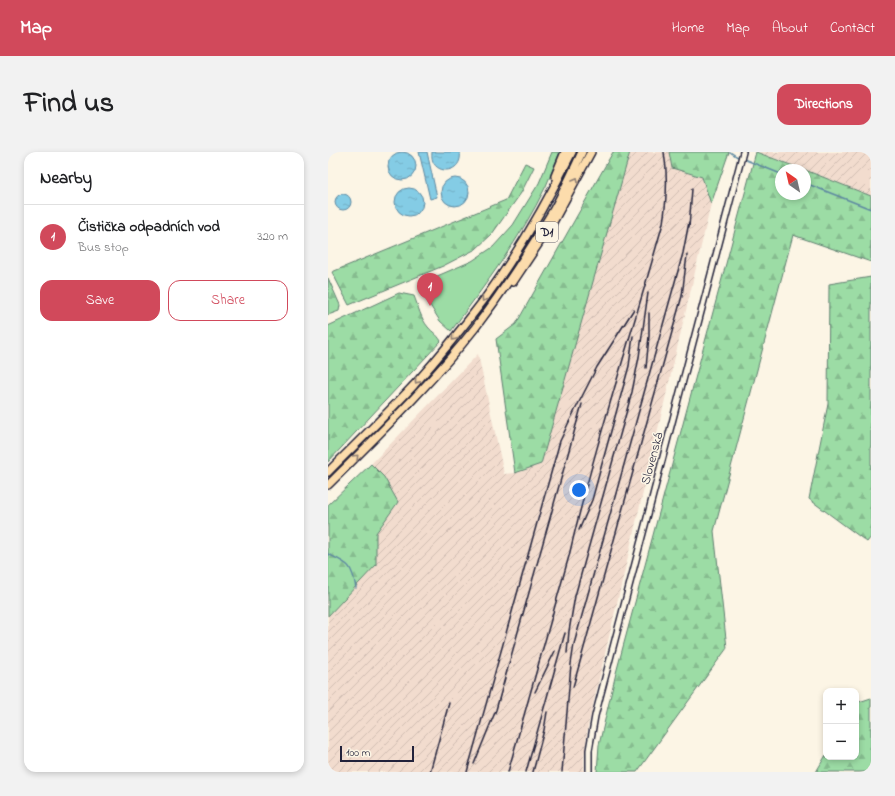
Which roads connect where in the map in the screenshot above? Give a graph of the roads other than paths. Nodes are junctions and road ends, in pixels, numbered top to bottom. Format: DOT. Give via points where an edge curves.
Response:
graph roads {
  1 [pos="565,152"];
  2 [pos="572,152"];
  3 [pos="582,152"];
  4 [pos="591,152"];
  5 [pos="743,152"];
  6 [pos="502,274"];
  7 [pos="492,304"];
  8 [pos="328,472"];
  9 [pos="328,485"];
  10 [pos="589,772"];
  1 -- 6 [label="highway, D1" via="554,178"];
  2 -- 6 [label="highway, D1" via="544,207"];
  3 -- 7 [label="highway, D1" via="555,208"];
  7 -- 4 [label="highway, D1, one-way" via="505,294 523,269 553,222"];
  5 -- 10 [label="street, Slovenská" via="595,716 589,750"];
  6 -- 8 [label="highway, D1, one-way" via="443,352"];
  9 -- 7 [label="highway, D1, one-way" via="420,392"];
}
